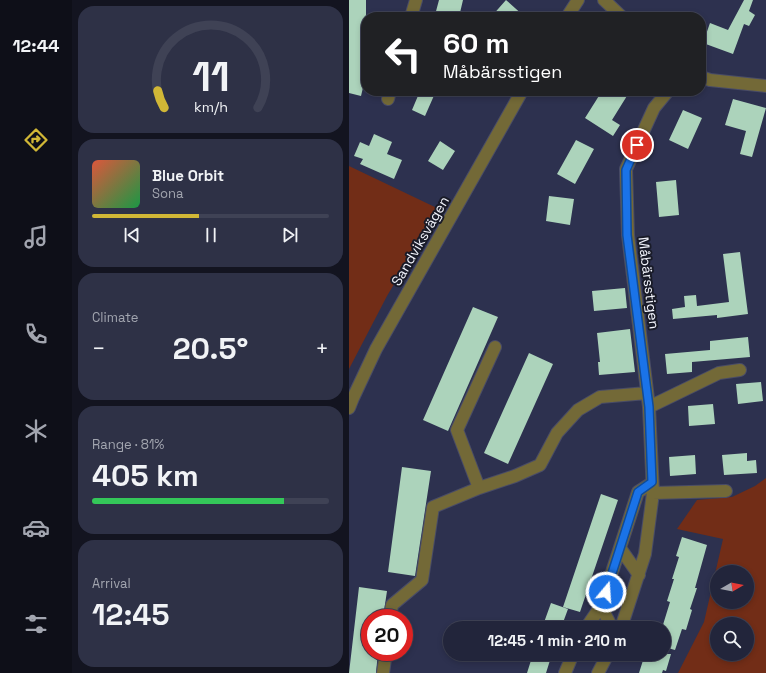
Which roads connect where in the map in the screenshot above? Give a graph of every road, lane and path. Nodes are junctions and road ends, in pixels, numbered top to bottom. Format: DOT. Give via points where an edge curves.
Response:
graph roads {
  1 [pos="416,0"];
  2 [pos="578,0"];
  3 [pos="604,0"];
  4 [pos="412,12"];
  5 [pos="570,12"];
  6 [pos="617,12"];
  7 [pos="706,79"];
  8 [pos="766,86"];
  9 [pos="520,96"];
  10 [pos="664,96"];
  11 [pos="495,347"];
  12 [pos="740,370"];
  13 [pos="647,393"];
  14 [pos="649,407"];
  15 [pos="349,408"];
  16 [pos="479,488"];
  17 [pos="652,488"];
  18 [pos="726,491"];
  19 [pos="620,548"];
  20 [pos="639,575"];
  21 [pos="601,606"];
  22 [pos="391,609"];
  23 [pos="591,621"];
  24 [pos="608,621"];
  25 [pos="623,621"];
  26 [pos="385,661"];
  27 [pos="570,661"];
  28 [pos="604,661"];
  29 [pos="383,673"];
  30 [pos="565,673"];
  31 [pos="598,673"];
  1 -- 4 [label="street"];
  2 -- 5 [label="street"];
  3 -- 6 [label="street"];
  7 -- 8 [label="street"];
  9 -- 15 [label="street, Sandviksvägen" via="376,349"];
  10 -- 13 [label="street, Måbärsstigen" via="654,108 626,170 627,235"];
  11 -- 16 [label="street" via="457,430"];
  12 -- 14 [label="street" via="719,373"];
  13 -- 14 [label="street, Måbärsstigen"];
  13 -- 16 [label="street" via="600,397 578,410 557,433 540,465"];
  14 -- 17 [label="street, Måbärsstigen"];
  16 -- 22 [label="street" via="433,507 422,580 392,605"];
  17 -- 18 [label="street"];
  17 -- 19 [label="street" via="638,492"];
  17 -- 20 [label="street, Måbärsstigen" via="645,554"];
  19 -- 20 [label="street"];
  19 -- 21 [label="street"];
  20 -- 25 [label="street, Måbärsstigen"];
  21 -- 23 [label="street"];
  21 -- 24 [label="street"];
  26 -- 29 [label="street"];
  27 -- 30 [label="street"];
  28 -- 31 [label="street"];
}
